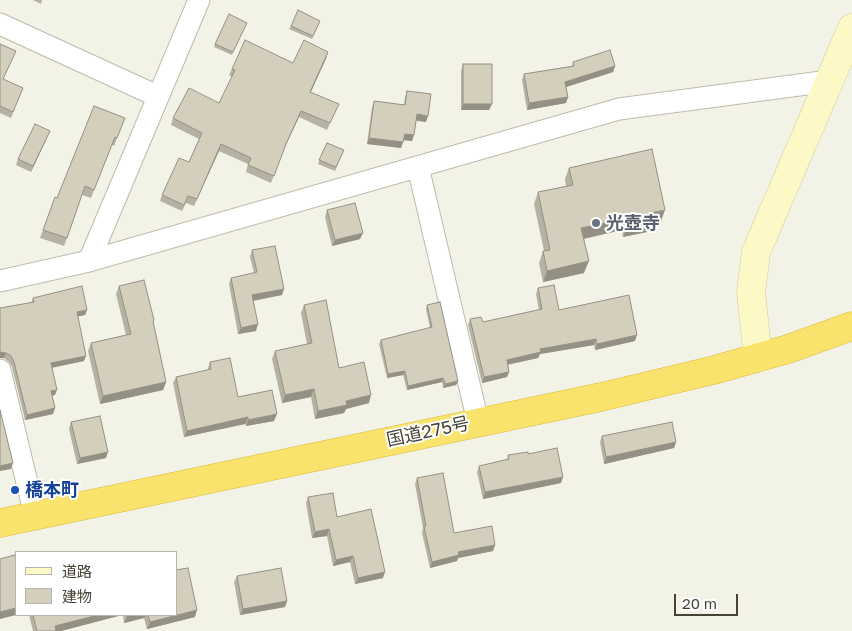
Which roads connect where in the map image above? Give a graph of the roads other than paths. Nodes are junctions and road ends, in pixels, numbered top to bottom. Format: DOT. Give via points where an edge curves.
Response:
graph roads {
  1 [pos="199,0"];
  2 [pos="0,24"];
  3 [pos="852,28"];
  4 [pos="829,80"];
  5 [pos="157,96"];
  6 [pos="418,167"];
  7 [pos="89,261"];
  8 [pos="0,281"];
  9 [pos="852,326"];
  10 [pos="758,358"];
  11 [pos="0,370"];
  12 [pos="478,422"];
  13 [pos="36,516"];
  14 [pos="0,523"];
  1 -- 5 [label="street"];
  2 -- 5 [label="street"];
  3 -- 4 [label="street"];
  4 -- 6 [label="street" via="619,109"];
  4 -- 10 [label="street" via="756,252 751,292"];
  5 -- 7 [label="street"];
  6 -- 7 [label="street"];
  6 -- 12 [label="street"];
  7 -- 8 [label="street"];
  9 -- 10 [label="highway, 国道275号"];
  10 -- 12 [label="highway, 国道275号" via="601,397"];
  11 -- 13 [label="street"];
  12 -- 13 [label="highway, 国道275号"];
  13 -- 14 [label="highway, 国道275号"];
}
